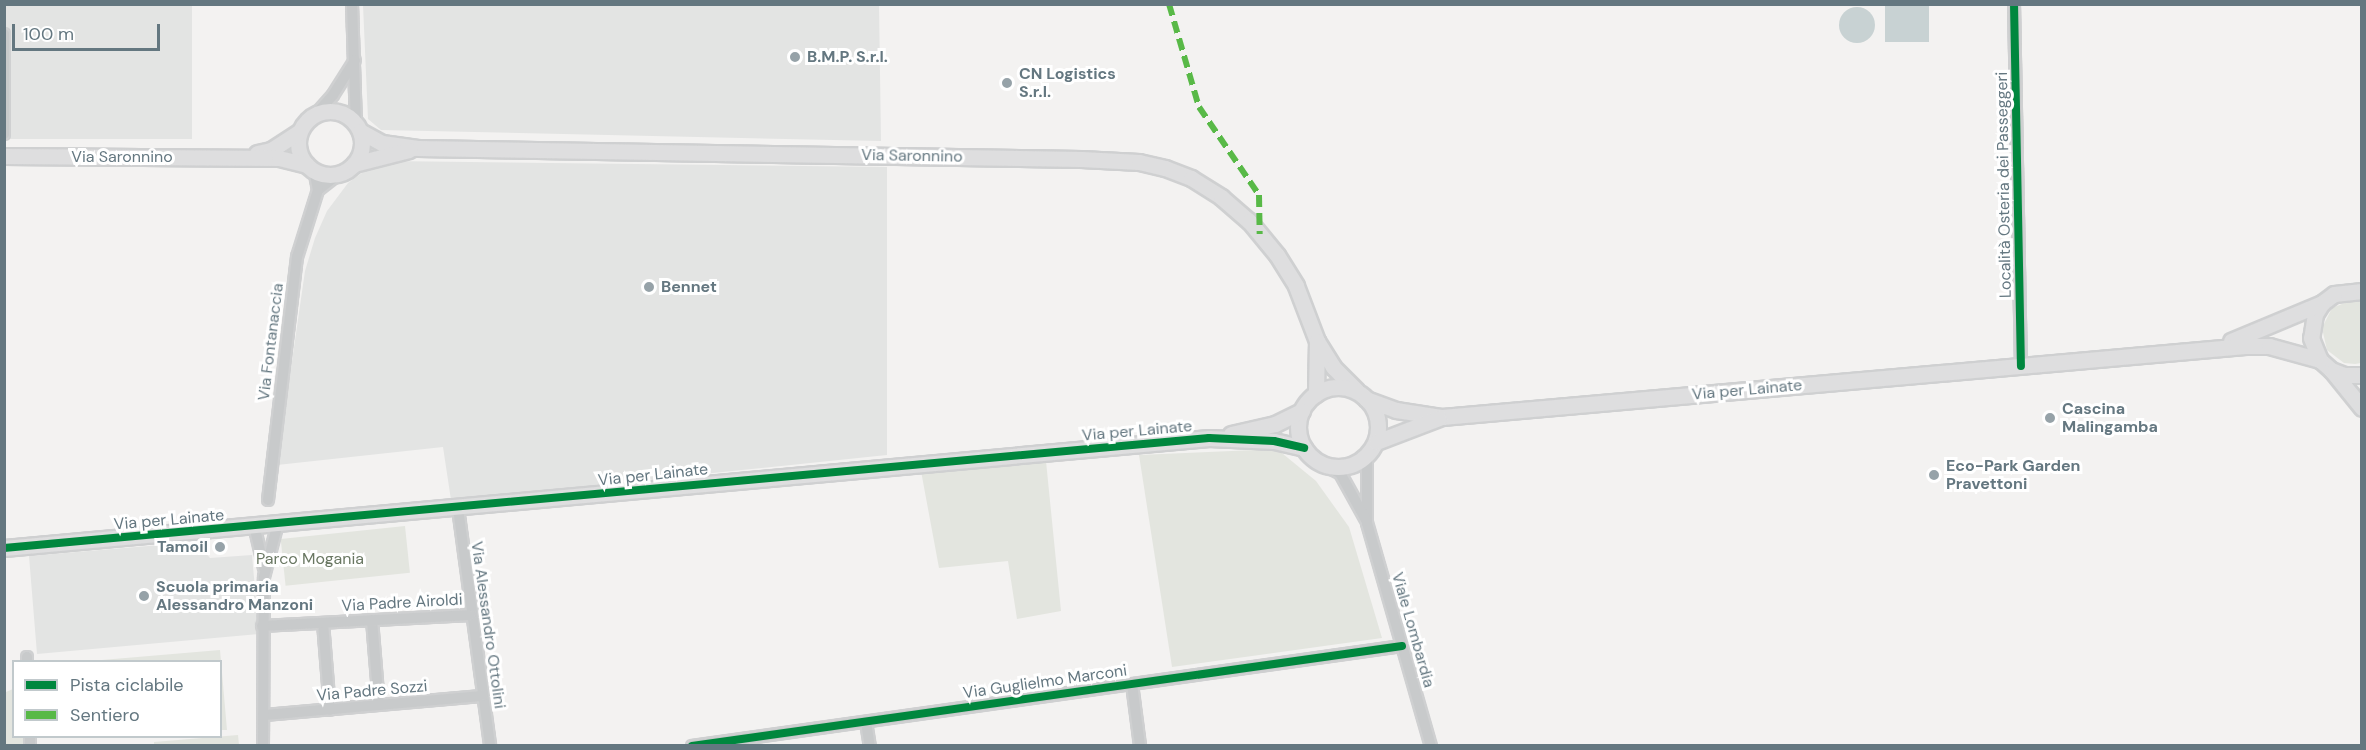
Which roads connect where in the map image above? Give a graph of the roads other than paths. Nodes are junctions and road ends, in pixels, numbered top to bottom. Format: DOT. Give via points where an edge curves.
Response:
graph roads {
  1 [pos="352,4"];
  2 [pos="2014,4"];
  3 [pos="4,34"];
  4 [pos="355,60"];
  5 [pos="316,114"];
  6 [pos="358,128"];
  7 [pos="299,132"];
  8 [pos="4,134"];
  9 [pos="418,148"];
  10 [pos="4,156"];
  11 [pos="239,157"];
  12 [pos="354,164"];
  13 [pos="310,168"];
  14 [pos="340,173"];
  15 [pos="318,190"];
  16 [pos="2361,291"];
  17 [pos="2322,303"];
  18 [pos="1317,341"];
  19 [pos="2206,349"];
  20 [pos="2326,365"];
  21 [pos="2021,366"];
  22 [pos="2361,375"];
  23 [pos="1316,394"];
  24 [pos="1362,395"];
  25 [pos="2361,408"];
  26 [pos="1302,411"];
  27 [pos="1442,417"];
  28 [pos="1209,438"];
  29 [pos="1376,442"];
  30 [pos="1304,448"];
  31 [pos="1367,456"];
  32 [pos="1320,463"];
  33 [pos="268,501"];
  34 [pos="458,508"];
  35 [pos="278,523"];
  36 [pos="1367,523"];
  37 [pos="254,525"];
  38 [pos="4,548"];
  39 [pos="264,568"];
  40 [pos="471,615"];
  41 [pos="372,620"];
  42 [pos="323,623"];
  43 [pos="262,626"];
  44 [pos="1402,646"];
  45 [pos="1132,684"];
  46 [pos="482,696"];
  47 [pos="379,705"];
  48 [pos="330,710"];
  49 [pos="264,715"];
  50 [pos="866,722"];
  51 [pos="698,745"];
  52 [pos="263,746"];
  53 [pos="490,746"];
  54 [pos="693,746"];
  55 [pos="870,746"];
  56 [pos="1140,746"];
  57 [pos="1431,746"];
  1 -- 4 [label="street"];
  2 -- 21 [label="street, Località Osteria dei Passeggeri"];
  3 -- 8 [label="street"];
  4 -- 5 [label="street"];
  4 -- 6 [label="street"];
  5 -- 6 [label="main road" via="341,113"];
  5 -- 7 [label="main road"];
  6 -- 9 [label="main road, Via Saronnino" via="382,143"];
  6 -- 12 [label="main road" via="360,148"];
  7 -- 11 [label="main road, Via Saronnino" via="271,150"];
  7 -- 13 [label="main road" via="300,155"];
  9 -- 12 [label="main road, Via Saronnino"];
  9 -- 18 [label="main road, Via Saronnino" via="1139,162 1191,177 1249,221 1296,286"];
  10 -- 11 [label="main road, Via Saronnino"];
  11 -- 13 [label="main road, Via Saronnino" via="279,158"];
  12 -- 14 [label="main road"];
  13 -- 14 [label="main road"];
  13 -- 15 [label="street, Via Fontanaccia"];
  14 -- 15 [label="street"];
  15 -- 33 [label="street, Via Fontanaccia" via="297,257"];
  16 -- 17 [label="main road" via="2334,294"];
  17 -- 19 [label="main road" via="2256,333"];
  17 -- 20 [label="main road" via="2311,325 2314,350"];
  18 -- 23 [label="main road, Via Saronnino"];
  18 -- 24 [label="main road, Via Saronnino" via="1333,367"];
  19 -- 20 [label="main road" via="2269,346"];
  19 -- 21 [label="main road, Via per Lainate"];
  20 -- 22 [label="main road" via="2344,375"];
  20 -- 25 [label="main road"];
  21 -- 27 [label="main road, Via per Lainate"];
  23 -- 24 [label="main road" via="1337,387"];
  23 -- 26 [label="main road"];
  24 -- 27 [label="main road, Via per Lainate" via="1396,410"];
  24 -- 29 [label="main road" via="1378,419"];
  26 -- 28 [label="main road, Via per Lainate" via="1275,424"];
  26 -- 30 [label="main road" via="1299,430"];
  27 -- 29 [label="main road, Via per Lainate"];
  28 -- 30 [label="main road, Via per Lainate" via="1274,441"];
  28 -- 34 [label="main road, Via per Lainate"];
  29 -- 31 [label="main road"];
  30 -- 32 [label="main road"];
  31 -- 32 [label="main road" via="1345,467"];
  31 -- 36 [label="street, Viale Lombardia"];
  32 -- 36 [label="street, Viale Lombardia" via="1340,473"];
  34 -- 35 [label="main road, Via per Lainate"];
  34 -- 40 [label="street, Via Alessandro Ottolini"];
  35 -- 37 [label="main road, Via per Lainate"];
  35 -- 39 [label="street"];
  36 -- 44 [label="street, Viale Lombardia"];
  37 -- 38 [label="main road, Via per Lainate"];
  37 -- 39 [label="street"];
  39 -- 43 [label="street"];
  40 -- 41 [label="street, Via Padre Airoldi"];
  40 -- 46 [label="street, Via Alessandro Ottolini"];
  41 -- 42 [label="street, Via Padre Airoldi"];
  41 -- 47 [label="street"];
  42 -- 43 [label="street, Via Padre Airoldi"];
  42 -- 48 [label="street"];
  43 -- 49 [label="street"];
  44 -- 45 [label="street, Via Guglielmo Marconi"];
  44 -- 57 [label="street, Viale Lombardia"];
  45 -- 50 [label="street, Via Guglielmo Marconi"];
  45 -- 56 [label="street"];
  46 -- 47 [label="street, Via Padre Sozzi"];
  46 -- 53 [label="street, Via Alessandro Ottolini"];
  47 -- 48 [label="street, Via Padre Sozzi"];
  48 -- 49 [label="street, Via Padre Sozzi"];
  49 -- 52 [label="street"];
  50 -- 51 [label="street, Via Guglielmo Marconi"];
  50 -- 55 [label="street"];
  51 -- 54 [label="street, Via Guglielmo Marconi"];
}
